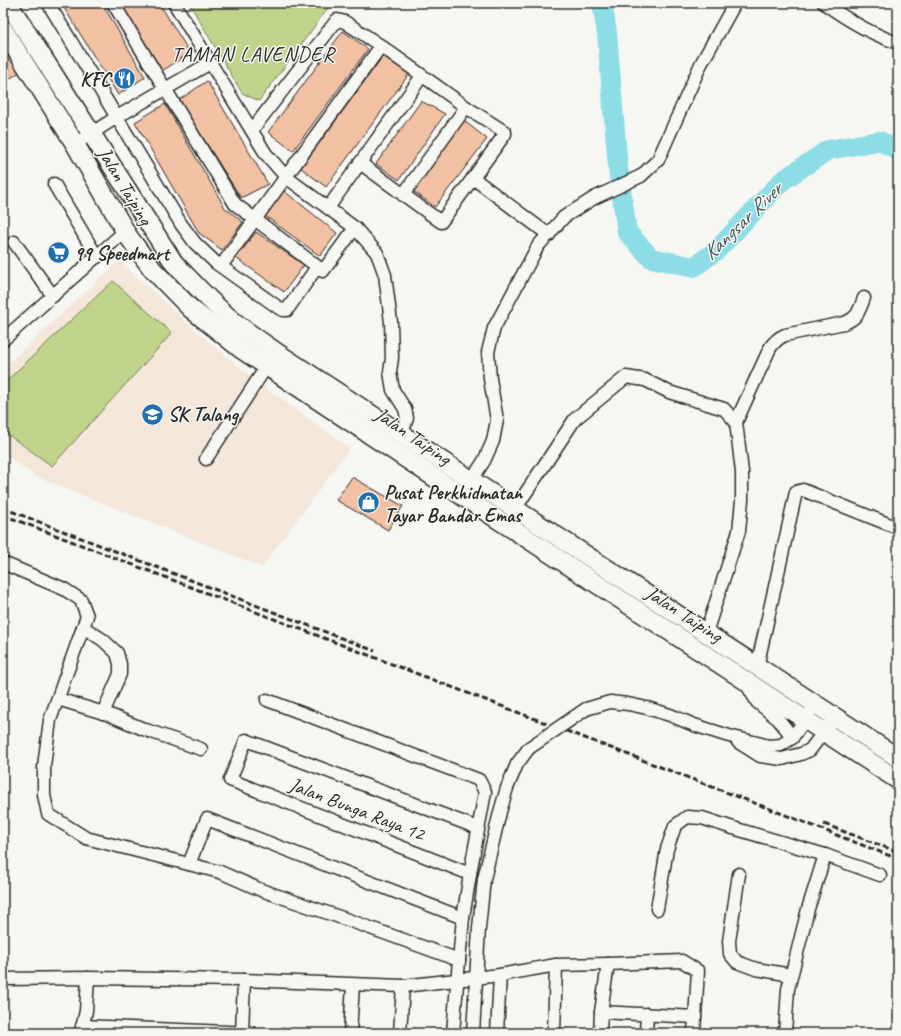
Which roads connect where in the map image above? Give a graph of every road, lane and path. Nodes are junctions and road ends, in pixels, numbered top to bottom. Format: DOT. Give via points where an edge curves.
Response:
graph roads {
  1 [pos="8,3"];
  2 [pos="48,3"];
  3 [pos="113,3"];
  4 [pos="174,3"];
  5 [pos="735,3"];
  6 [pos="824,3"];
  7 [pos="3,29"];
  8 [pos="898,43"];
  9 [pos="381,46"];
  10 [pos="210,63"];
  11 [pos="422,76"];
  12 [pos="165,89"];
  13 [pos="466,107"];
  14 [pos="117,117"];
  15 [pos="252,130"];
  16 [pos="91,134"];
  17 [pos="75,144"];
  18 [pos="360,162"];
  19 [pos="286,177"];
  20 [pos="474,178"];
  21 [pos="54,184"];
  22 [pos="403,195"];
  23 [pos="328,208"];
  24 [pos="255,219"];
  25 [pos="355,228"];
  26 [pos="126,231"];
  27 [pos="548,235"];
  28 [pos="14,242"];
  29 [pos="97,257"];
  30 [pos="221,266"];
  31 [pos="317,267"];
  32 [pos="53,296"];
  33 [pos="864,298"];
  34 [pos="3,340"];
  35 [pos="271,359"];
  36 [pos="736,422"];
  37 [pos="402,434"];
  38 [pos="206,459"];
  39 [pos="472,480"];
  40 [pos="462,495"];
  41 [pos="515,509"];
  42 [pos="898,528"];
  43 [pos="3,563"];
  44 [pos="83,627"];
  45 [pos="706,633"];
  46 [pos="757,667"];
  47 [pos="744,679"];
  48 [pos="58,699"];
  49 [pos="268,700"];
  50 [pos="816,704"];
  51 [pos="103,713"];
  52 [pos="834,717"];
  53 [pos="805,719"];
  54 [pos="824,732"];
  55 [pos="729,736"];
  56 [pos="792,738"];
  57 [pos="201,749"];
  58 [pos="898,758"];
  59 [pos="898,780"];
  60 [pos="478,828"];
  61 [pos="824,854"];
  62 [pos="189,864"];
  63 [pos="470,874"];
  64 [pos="739,874"];
  65 [pos="880,875"];
  66 [pos="657,909"];
  67 [pos="463,918"];
  68 [pos="459,960"];
  69 [pos="608,964"];
  70 [pos="556,965"];
  71 [pos="500,975"];
  72 [pos="792,975"];
  73 [pos="477,977"];
  74 [pos="88,978"];
  75 [pos="3,979"];
  76 [pos="244,980"];
  77 [pos="456,980"];
  78 [pos="354,984"];
  79 [pos="403,986"];
  80 [pos="601,1012"];
  81 [pos="646,1014"];
  82 [pos="695,1017"];
  83 [pos="81,1030"];
  84 [pos="242,1033"];
  85 [pos="252,1033"];
  86 [pos="350,1033"];
  87 [pos="400,1033"];
  88 [pos="453,1033"];
  89 [pos="474,1033"];
  90 [pos="497,1033"];
  91 [pos="554,1033"];
  92 [pos="600,1033"];
  93 [pos="646,1033"];
  94 [pos="694,1033"];
  95 [pos="786,1033"];
  1 -- 16 [label="highway, Jalan Taiping"];
  2 -- 14 [label="street"];
  3 -- 12 [label="street"];
  4 -- 10 [label="street"];
  5 -- 27 [label="street" via="701,64 658,160 641,176 594,198 564,218"];
  6 -- 8 [label="street" via="843,17"];
  7 -- 17 [label="highway, Jalan Taiping"];
  9 -- 11 [label="street"];
  9 -- 15 [label="street" via="341,20 336,20"];
  9 -- 19 [label="street"];
  10 -- 12 [label="street"];
  10 -- 15 [label="street"];
  11 -- 13 [label="street"];
  11 -- 18 [label="street"];
  12 -- 14 [label="street"];
  12 -- 24 [label="street" via="236,204"];
  13 -- 20 [label="street" via="505,132"];
  13 -- 22 [label="street"];
  14 -- 16 [label="street"];
  14 -- 30 [label="street" via="181,224 195,243"];
  15 -- 19 [label="street" via="266,154"];
  16 -- 17 [label="street"];
  16 -- 35 [label="highway, Jalan Taiping" via="174,263 227,316 254,337"];
  17 -- 26 [label="highway, Jalan Taiping"];
  18 -- 22 [label="street"];
  18 -- 23 [label="street"];
  19 -- 23 [label="street"];
  19 -- 24 [label="street"];
  20 -- 22 [label="street" via="441,222"];
  20 -- 27 [label="street"];
  21 -- 29 [label="street"];
  23 -- 25 [label="street"];
  24 -- 30 [label="street"];
  24 -- 31 [label="street"];
  25 -- 31 [label="street" via="323,271"];
  25 -- 37 [label="street" via="377,253 385,275 391,322 390,372 393,390 405,409 407,418"];
  26 -- 29 [label="street"];
  26 -- 35 [label="highway, Jalan Taiping" via="154,270 190,308 241,348"];
  27 -- 39 [label="street" via="538,246 494,328 488,352 497,420 493,441"];
  28 -- 32 [label="street"];
  29 -- 32 [label="street"];
  30 -- 31 [label="street" via="283,310 287,310"];
  32 -- 34 [label="street"];
  33 -- 36 [label="street" via="859,312 851,320 785,335 774,342"];
  35 -- 37 [label="highway, Jalan Taiping"];
  35 -- 38 [label="street"];
  35 -- 40 [label="highway, Jalan Taiping"];
  36 -- 41 [label="street" via="724,409 669,392 645,380 626,377 575,419"];
  36 -- 45 [label="street" via="742,472 739,531"];
  37 -- 39 [label="highway, Jalan Taiping"];
  39 -- 40 [label="street"];
  39 -- 41 [label="highway, Jalan Taiping"];
  40 -- 47 [label="highway, Jalan Taiping"];
  41 -- 45 [label="highway, Jalan Taiping"];
  42 -- 46 [label="street" via="803,490 796,492"];
  43 -- 44 [label="street" via="64,589 81,600 87,616"];
  44 -- 48 [label="street"];
  44 -- 51 [label="street" via="117,653 120,664 120,674"];
  45 -- 46 [label="highway, Jalan Taiping"];
  46 -- 50 [label="highway, Jalan Taiping"];
  47 -- 53 [label="highway, Jalan Taiping"];
  47 -- 56 [label="street" via="757,702 778,719"];
  48 -- 51 [label="street"];
  48 -- 62 [label="street" via="50,720 44,766 44,795 48,814 86,838"];
  49 -- 60 [label="street" via="479,780 485,792"];
  50 -- 52 [label="highway, Jalan Taiping"];
  50 -- 53 [label="street"];
  51 -- 57 [label="street"];
  52 -- 54 [label="street"];
  52 -- 58 [label="highway, Jalan Taiping"];
  53 -- 54 [label="highway, Jalan Taiping"];
  53 -- 56 [label="street"];
  54 -- 55 [label="street" via="810,750 782,759 760,756"];
  54 -- 59 [label="highway, Jalan Taiping"];
  55 -- 56 [label="street" via="769,746 781,745"];
  55 -- 73 [label="street, bridge" via="647,708 610,702 586,709 529,748 517,764 507,788 484,879"];
  60 -- 63 [label="street"];
  60 -- 63 [label="street, Jalan Bunga Raya 12" via="246,740 230,780"];
  61 -- 65 [label="street"];
  61 -- 66 [label="street" via="702,818 687,817 675,826 667,849"];
  61 -- 72 [label="street"];
  62 -- 67 [label="street" via="207,819"];
  62 -- 68 [label="street" via="220,872 261,890"];
  63 -- 67 [label="street"];
  64 -- 72 [label="street" via="729,941 730,954 737,962 756,969"];
  67 -- 68 [label="street"];
  68 -- 77 [label="street"];
  69 -- 70 [label="street"];
  69 -- 80 [label="street"];
  69 -- 82 [label="street" via="682,961 698,971"];
  70 -- 71 [label="street"];
  70 -- 91 [label="street"];
  71 -- 73 [label="street"];
  71 -- 90 [label="street"];
  72 -- 95 [label="street" via="788,988"];
  73 -- 77 [label="street"];
  73 -- 89 [label="street"];
  74 -- 75 [label="street"];
  74 -- 76 [label="street"];
  74 -- 83 [label="street" via="86,1011"];
  76 -- 78 [label="street"];
  76 -- 84 [label="street"];
  77 -- 79 [label="street"];
  77 -- 88 [label="street"];
  78 -- 79 [label="street"];
  78 -- 86 [label="street"];
  79 -- 87 [label="street"];
  80 -- 81 [label="street"];
  80 -- 92 [label="street"];
  81 -- 82 [label="street"];
  81 -- 93 [label="street"];
  82 -- 94 [label="street"];
  83 -- 84 [label="street"];
  84 -- 85 [label="street"];
}
